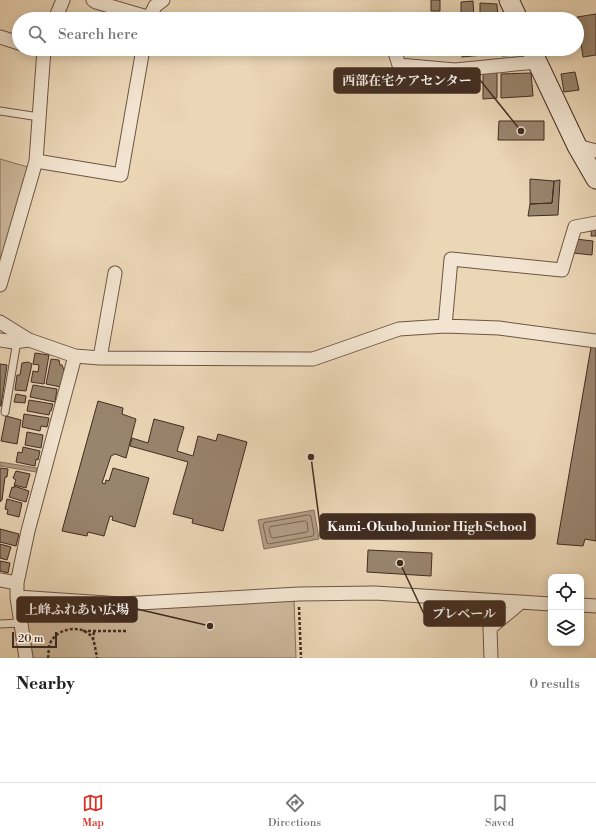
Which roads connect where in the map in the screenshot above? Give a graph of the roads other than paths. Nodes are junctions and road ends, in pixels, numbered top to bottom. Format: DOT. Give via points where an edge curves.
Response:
graph roads {
  1 [pos="62,0"];
  2 [pos="93,0"];
  3 [pos="163,0"];
  4 [pos="509,0"];
  5 [pos="58,12"];
  6 [pos="128,12"];
  7 [pos="153,12"];
  8 [pos="515,12"];
  9 [pos="0,37"];
  10 [pos="12,41"];
  11 [pos="42,56"];
  12 [pos="143,56"];
  13 [pos="396,56"];
  14 [pos="534,56"];
  15 [pos="0,111"];
  16 [pos="39,117"];
  17 [pos="577,146"];
  18 [pos="596,151"];
  19 [pos="36,161"];
  20 [pos="596,179"];
  21 [pos="596,223"];
  22 [pos="115,273"];
  23 [pos="0,285"];
  24 [pos="0,322"];
  25 [pos="445,326"];
  26 [pos="0,340"];
  27 [pos="23,341"];
  28 [pos="596,341"];
  29 [pos="75,356"];
  30 [pos="100,358"];
  31 [pos="5,412"];
  32 [pos="0,580"];
  33 [pos="17,583"];
  34 [pos="17,597"];
  35 [pos="520,603"];
  36 [pos="548,604"];
  37 [pos="584,605"];
  38 [pos="596,606"];
  39 [pos="21,623"];
  40 [pos="0,624"];
  41 [pos="26,658"];
  42 [pos="491,658"];
  1 -- 5 [label="street"];
  2 -- 6 [label="street"];
  3 -- 7 [label="street" via="155,6"];
  4 -- 8 [label="main road"];
  9 -- 10 [label="street"];
  11 -- 16 [label="street"];
  12 -- 19 [label="street" via="121,175"];
  13 -- 14 [label="street" via="399,65 455,70"];
  14 -- 17 [label="main road"];
  15 -- 16 [label="lane"];
  16 -- 19 [label="street"];
  17 -- 18 [label="street"];
  17 -- 20 [label="main road"];
  19 -- 23 [label="street"];
  21 -- 25 [label="street" via="576,227 562,270 451,259"];
  22 -- 30 [label="street"];
  24 -- 27 [label="street"];
  25 -- 28 [label="street" via="499,328"];
  25 -- 30 [label="street" via="399,329 313,359"];
  26 -- 27 [label="street"];
  27 -- 29 [label="street"];
  27 -- 31 [label="lane"];
  29 -- 30 [label="street"];
  29 -- 33 [label="street"];
  32 -- 33 [label="street"];
  33 -- 34 [label="street"];
  34 -- 35 [label="street" via="121,604 299,594 375,593"];
  34 -- 39 [label="street"];
  35 -- 36 [label="street"];
  35 -- 42 [label="street" via="490,628"];
  37 -- 38 [label="street"];
  39 -- 40 [label="lane"];
  39 -- 41 [label="street"];
}
